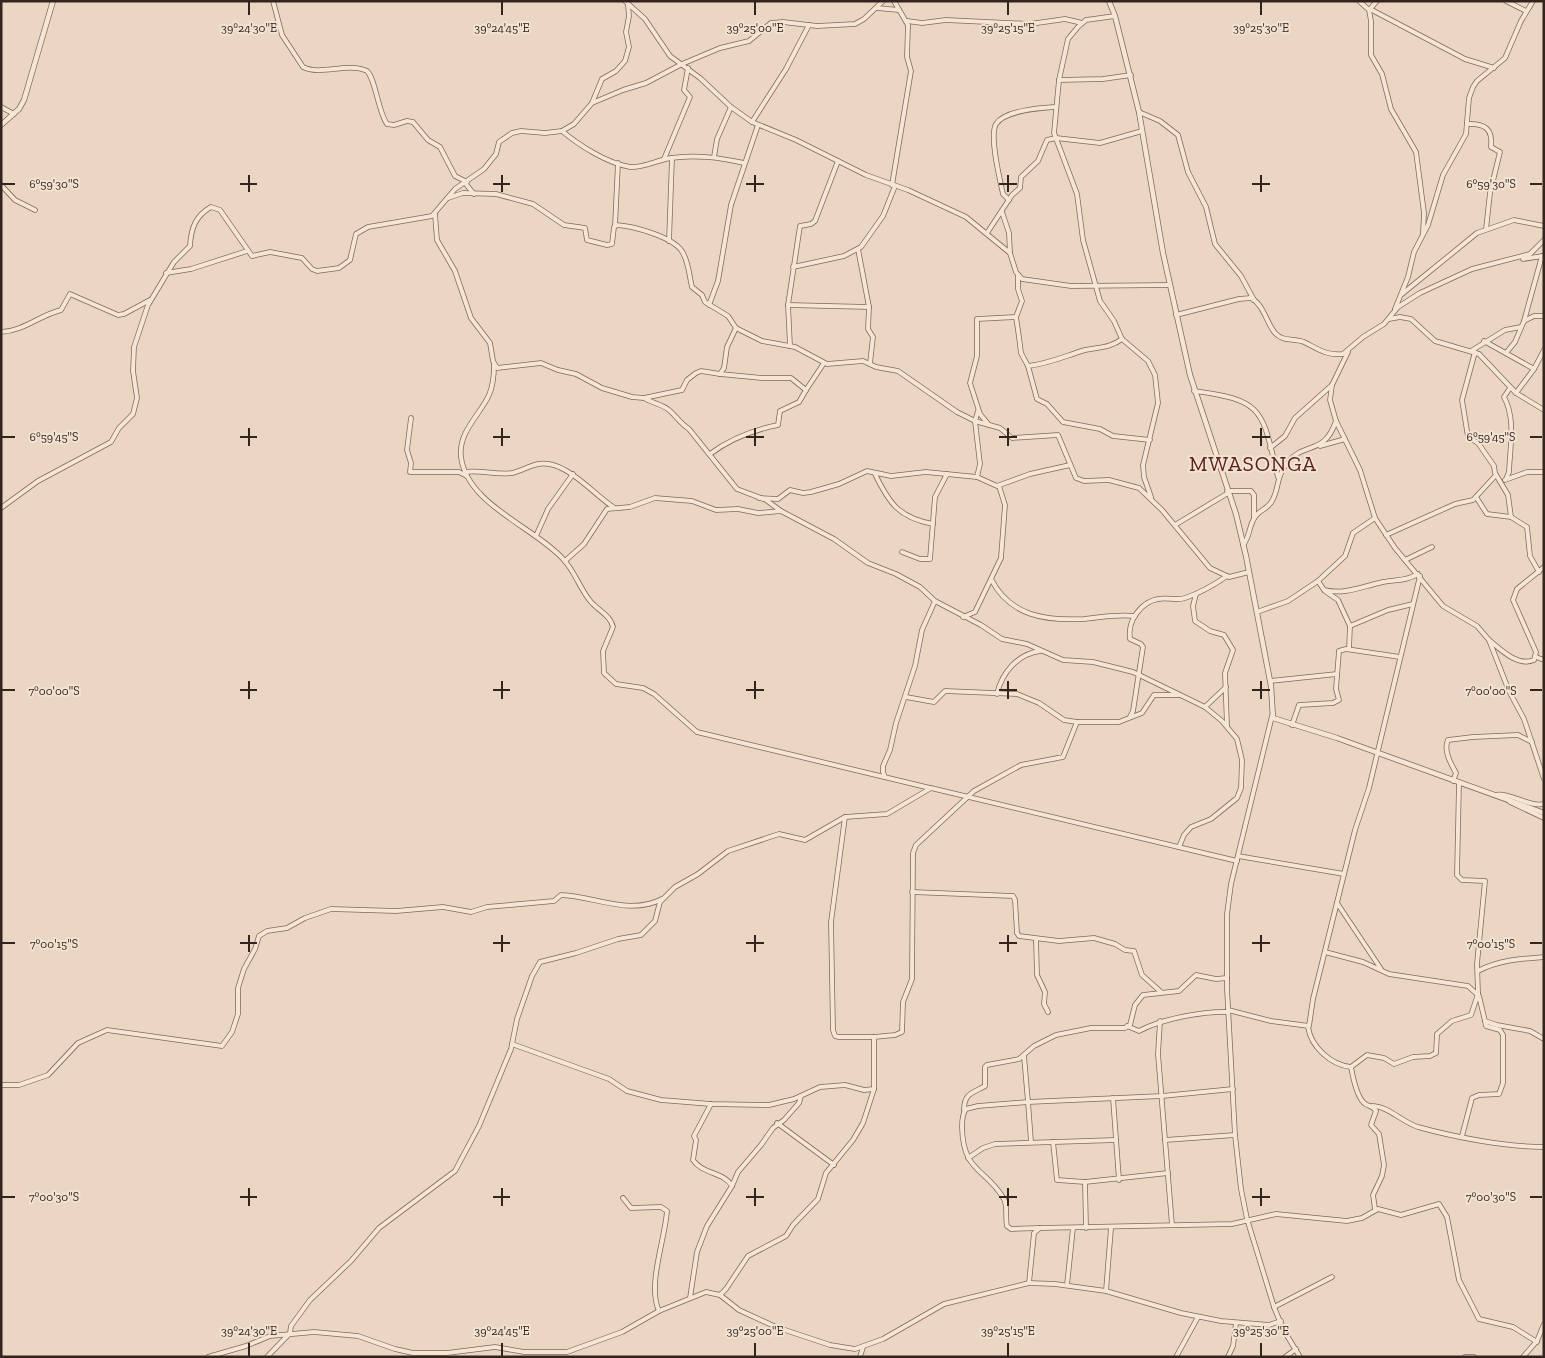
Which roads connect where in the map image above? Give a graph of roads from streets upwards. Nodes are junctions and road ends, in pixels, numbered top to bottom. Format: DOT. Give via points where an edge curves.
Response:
graph roads {
  1 [pos="53,1"];
  2 [pos="273,1"];
  3 [pos="883,1"];
  4 [pos="894,1"];
  5 [pos="1109,1"];
  6 [pos="1359,1"];
  7 [pos="1377,1"];
  8 [pos="1506,1"];
  9 [pos="1533,1"];
  10 [pos="626,3"];
  11 [pos="877,8"];
  12 [pos="899,10"];
  13 [pos="1369,10"];
  14 [pos="1526,11"];
  15 [pos="1115,16"];
  16 [pos="907,21"];
  17 [pos="915,23"];
  18 [pos="1082,23"];
  19 [pos="809,26"];
  20 [pos="909,28"];
  21 [pos="682,64"];
  22 [pos="688,68"];
  23 [pos="1494,68"];
  24 [pos="1131,75"];
  25 [pos="1059,80"];
  26 [pos="592,103"];
  27 [pos="1,107"];
  28 [pos="731,107"];
  29 [pos="1056,107"];
  30 [pos="1139,112"];
  31 [pos="14,114"];
  32 [pos="752,122"];
  33 [pos="1467,124"];
  34 [pos="1,125"];
  35 [pos="758,125"];
  36 [pos="562,131"];
  37 [pos="1142,131"];
  38 [pos="1056,138"];
  39 [pos="714,157"];
  40 [pos="672,158"];
  41 [pos="664,159"];
  42 [pos="838,161"];
  43 [pos="618,163"];
  44 [pos="744,163"];
  45 [pos="466,182"];
  46 [pos="1,184"];
  47 [pos="894,185"];
  48 [pos="474,194"];
  49 [pos="448,198"];
  50 [pos="1009,200"];
  51 [pos="35,210"];
  52 [pos="1002,212"];
  53 [pos="435,214"];
  54 [pos="429,218"];
  55 [pos="435,224"];
  56 [pos="615,226"];
  57 [pos="1544,226"];
  58 [pos="1486,229"];
  59 [pos="987,233"];
  60 [pos="1422,236"];
  61 [pos="1544,240"];
  62 [pos="670,241"];
  63 [pos="858,249"];
  64 [pos="246,251"];
  65 [pos="1010,253"];
  66 [pos="1543,256"];
  67 [pos="1516,260"];
  68 [pos="792,267"];
  69 [pos="166,273"];
  70 [pos="1018,275"];
  71 [pos="1094,285"];
  72 [pos="1170,286"];
  73 [pos="1402,294"];
  74 [pos="150,300"];
  75 [pos="1254,300"];
  76 [pos="709,305"];
  77 [pos="788,305"];
  78 [pos="869,307"];
  79 [pos="1394,311"];
  80 [pos="1176,315"];
  81 [pos="1544,316"];
  82 [pos="1016,317"];
  83 [pos="1389,319"];
  84 [pos="1524,321"];
  85 [pos="1521,327"];
  86 [pos="736,328"];
  87 [pos="1,332"];
  88 [pos="1122,339"];
  89 [pos="1484,341"];
  90 [pos="790,346"];
  91 [pos="1544,350"];
  92 [pos="1348,352"];
  93 [pos="1473,352"];
  94 [pos="1506,353"];
  95 [pos="824,363"];
  96 [pos="870,363"];
  97 [pos="494,365"];
  98 [pos="1028,366"];
  99 [pos="1534,369"];
  100 [pos="720,374"];
  101 [pos="1332,385"];
  102 [pos="1510,388"];
  103 [pos="806,390"];
  104 [pos="1194,392"];
  105 [pos="1516,393"];
  106 [pos="644,398"];
  107 [pos="979,410"];
  108 [pos="1544,410"];
  109 [pos="411,418"];
  110 [pos="974,421"];
  111 [pos="1336,421"];
  112 [pos="990,426"];
  113 [pos="1345,439"];
  114 [pos="1150,440"];
  115 [pos="1317,446"];
  116 [pos="1270,448"];
  117 [pos="710,454"];
  118 [pos="1070,465"];
  119 [pos="1544,472"];
  120 [pos="466,474"];
  121 [pos="573,474"];
  122 [pos="875,474"];
  123 [pos="947,474"];
  124 [pos="1496,475"];
  125 [pos="977,477"];
  126 [pos="1278,477"];
  127 [pos="1506,479"];
  128 [pos="1501,481"];
  129 [pos="999,486"];
  130 [pos="1228,492"];
  131 [pos="1476,497"];
  132 [pos="759,498"];
  133 [pos="1152,499"];
  134 [pos="613,507"];
  135 [pos="1,508"];
  136 [pos="781,511"];
  137 [pos="1254,517"];
  138 [pos="1511,517"];
  139 [pos="1375,518"];
  140 [pos="933,524"];
  141 [pos="1175,525"];
  142 [pos="1386,535"];
  143 [pos="536,536"];
  144 [pos="1243,545"];
  145 [pos="1432,548"];
  146 [pos="902,552"];
  147 [pos="1405,560"];
  148 [pos="565,561"];
  149 [pos="1544,567"];
  150 [pos="1249,572"];
  151 [pos="1539,572"];
  152 [pos="1419,575"];
  153 [pos="1227,576"];
  154 [pos="990,579"];
  155 [pos="1318,581"];
  156 [pos="1324,590"];
  157 [pos="1196,594"];
  158 [pos="935,601"];
  159 [pos="1413,604"];
  160 [pos="1257,612"];
  161 [pos="1135,616"];
  162 [pos="963,617"];
  163 [pos="1350,626"];
  164 [pos="1490,640"];
  165 [pos="1349,649"];
  166 [pos="1041,651"];
  167 [pos="1400,657"];
  168 [pos="1536,657"];
  169 [pos="1544,660"];
  170 [pos="1139,674"];
  171 [pos="1337,674"];
  172 [pos="1270,681"];
  173 [pos="1226,687"];
  174 [pos="997,694"];
  175 [pos="1179,695"];
  176 [pos="906,697"];
  177 [pos="1205,707"];
  178 [pos="1272,716"];
  179 [pos="1130,717"];
  180 [pos="1077,722"];
  181 [pos="1292,725"];
  182 [pos="1227,726"];
  183 [pos="1532,742"];
  184 [pos="1376,752"];
  185 [pos="885,778"];
  186 [pos="1544,779"];
  187 [pos="1453,781"];
  188 [pos="1459,783"];
  189 [pos="931,788"];
  190 [pos="1492,795"];
  191 [pos="967,796"];
  192 [pos="1508,800"];
  193 [pos="1544,804"];
  194 [pos="1544,813"];
  195 [pos="845,817"];
  196 [pos="1544,818"];
  197 [pos="1179,847"];
  198 [pos="1238,856"];
  199 [pos="1237,861"];
  200 [pos="1344,874"];
  201 [pos="912,892"];
  202 [pos="662,899"];
  203 [pos="1337,903"];
  204 [pos="1036,939"];
  205 [pos="1325,952"];
  206 [pos="1544,957"];
  207 [pos="1382,971"];
  208 [pos="1478,971"];
  209 [pos="1227,978"];
  210 [pos="1161,992"];
  211 [pos="1478,995"];
  212 [pos="1228,1011"];
  213 [pos="1048,1012"];
  214 [pos="1485,1021"];
  215 [pos="1160,1022"];
  216 [pos="1128,1026"];
  217 [pos="1308,1027"];
  218 [pos="874,1037"];
  219 [pos="1543,1039"];
  220 [pos="512,1044"];
  221 [pos="1024,1056"];
  222 [pos="1351,1067"];
  223 [pos="1,1085"];
  224 [pos="874,1089"];
  225 [pos="1232,1089"];
  226 [pos="801,1096"];
  227 [pos="1162,1096"];
  228 [pos="1113,1098"];
  229 [pos="1028,1102"];
  230 [pos="711,1104"];
  231 [pos="1372,1106"];
  232 [pos="964,1110"];
  233 [pos="778,1123"];
  234 [pos="1235,1135"];
  235 [pos="1462,1136"];
  236 [pos="1116,1140"];
  237 [pos="1165,1140"];
  238 [pos="1031,1142"];
  239 [pos="1053,1142"];
  240 [pos="1544,1147"];
  241 [pos="968,1158"];
  242 [pos="834,1165"];
  243 [pos="1168,1173"];
  244 [pos="1120,1180"];
  245 [pos="1085,1182"];
  246 [pos="732,1186"];
  247 [pos="623,1198"];
  248 [pos="1375,1210"];
  249 [pos="1247,1219"];
  250 [pos="1172,1225"];
  251 [pos="1040,1228"];
  252 [pos="1072,1228"];
  253 [pos="1086,1228"];
  254 [pos="1111,1228"];
  255 [pos="1332,1278"];
  256 [pos="1029,1283"];
  257 [pos="1067,1285"];
  258 [pos="1106,1291"];
  259 [pos="720,1295"];
  260 [pos="690,1298"];
  261 [pos="1274,1307"];
  262 [pos="659,1311"];
  263 [pos="1198,1317"];
  264 [pos="1281,1321"];
  265 [pos="1236,1323"];
  266 [pos="1544,1324"];
  267 [pos="290,1333"];
  268 [pos="1537,1342"];
  269 [pos="863,1347"];
  270 [pos="1296,1349"];
  271 [pos="567,1352"];
  272 [pos="208,1357"];
  273 [pos="267,1357"];
  274 [pos="565,1357"];
  275 [pos="860,1357"];
  276 [pos="1176,1357"];
  277 [pos="1228,1357"];
  278 [pos="1285,1357"];
  279 [pos="1300,1357"];
  280 [pos="1465,1357"];
  281 [pos="1474,1357"];
  282 [pos="1523,1357"];
  1 -- 31 [label="street" via="26,97"];
  2 -- 45 [label="street" via="282,34 303,66 367,71 387,124 413,122 428,140 440,147 456,176"];
  3 -- 11 [label="street"];
  4 -- 12 [label="street"];
  5 -- 15 [label="street"];
  6 -- 13 [label="street"];
  7 -- 13 [label="street"];
  8 -- 14 [label="street"];
  9 -- 14 [label="street"];
  10 -- 21 [label="street" via="645,19 670,56"];
  10 -- 26 [label="street" via="629,16 626,61 602,79"];
  11 -- 12 [label="street"];
  11 -- 19 [label="street" via="855,24"];
  12 -- 16 [label="street"];
  13 -- 23 [label="street" via="1465,59"];
  13 -- 60 [label="street" via="1373,60 1382,74 1391,109 1416,152 1424,213"];
  14 -- 23 [label="street" via="1509,51"];
  15 -- 18 [label="street" via="1093,18"];
  15 -- 24 [label="street"];
  16 -- 17 [label="street"];
  16 -- 20 [label="street"];
  17 -- 18 [label="street" via="946,20 1030,24 1065,20"];
  17 -- 20 [label="street"];
  18 -- 25 [label="street" via="1068,39"];
  19 -- 21 [label="street" via="771,23 750,40 728,45"];
  19 -- 32 [label="street"];
  20 -- 47 [label="street" via="907,57 910,76"];
  21 -- 22 [label="street"];
  21 -- 26 [label="street" via="646,83"];
  22 -- 28 [label="street"];
  22 -- 41 [label="street" via="684,90 690,97"];
  23 -- 33 [label="street" via="1473,87"];
  24 -- 25 [label="street"];
  24 -- 30 [label="street"];
  25 -- 29 [label="street"];
  26 -- 36 [label="street" via="574,124"];
  27 -- 31 [label="street"];
  28 -- 32 [label="street"];
  28 -- 39 [label="street" via="717,139"];
  29 -- 38 [label="street"];
  29 -- 50 [label="street" via="1022,111 1002,118 997,124 994,141 1003,194"];
  30 -- 37 [label="street"];
  30 -- 75 [label="street" via="1160,121 1178,135 1188,172 1206,207 1215,244 1241,276"];
  31 -- 34 [label="street"];
  32 -- 35 [label="street"];
  33 -- 58 [label="street" via="1487,128 1492,135 1491,146 1500,152 1488,203"];
  33 -- 60 [label="street" via="1466,134 1443,175"];
  35 -- 42 [label="street"];
  35 -- 44 [label="street"];
  36 -- 43 [label="street" via="577,143"];
  36 -- 45 [label="street" via="521,130 507,135 499,142 488,165"];
  37 -- 38 [label="street" via="1100,143"];
  37 -- 72 [label="street"];
  38 -- 50 [label="street" via="1047,140 1038,161 1021,177 1020,188"];
  38 -- 71 [label="street" via="1078,200"];
  39 -- 40 [label="street"];
  39 -- 44 [label="street"];
  40 -- 41 [label="street"];
  40 -- 62 [label="street"];
  41 -- 43 [label="street" via="639,167"];
  42 -- 47 [label="street"];
  42 -- 68 [label="street" via="815,221 800,226"];
  43 -- 56 [label="street"];
  44 -- 76 [label="street" via="731,205 717,285"];
  45 -- 48 [label="street"];
  45 -- 49 [label="street"];
  46 -- 51 [label="street" via="15,200"];
  47 -- 59 [label="street" via="966,217"];
  47 -- 63 [label="street" via="883,216"];
  48 -- 49 [label="street"];
  48 -- 56 [label="street" via="496,194 533,204 562,224 585,228 587,240 607,245 612,244"];
  49 -- 53 [label="street"];
  50 -- 52 [label="street"];
  52 -- 59 [label="street"];
  52 -- 65 [label="street" via="1009,233"];
  53 -- 54 [label="street"];
  53 -- 55 [label="street"];
  54 -- 55 [label="street"];
  54 -- 64 [label="street" via="364,228 354,237 350,260 344,266 329,271 312,269 298,257 270,252 252,256"];
  55 -- 97 [label="street" via="437,240 458,279 470,314 490,343"];
  56 -- 62 [label="street" via="654,234"];
  57 -- 58 [label="street" via="1517,220"];
  58 -- 73 [label="street" via="1466,241"];
  59 -- 65 [label="street"];
  60 -- 73 [label="street"];
  61 -- 67 [label="street" via="1534,252"];
  62 -- 76 [label="street" via="682,251 692,286"];
  63 -- 68 [label="street" via="844,256"];
  63 -- 78 [label="street"];
  64 -- 69 [label="street" via="191,269"];
  64 -- 69 [label="street" via="220,210 213,206 200,215 191,232 190,246"];
  65 -- 70 [label="street"];
  66 -- 67 [label="street"];
  66 -- 84 [label="street"];
  67 -- 79 [label="street" via="1462,273 1420,293"];
  68 -- 77 [label="street"];
  69 -- 74 [label="street"];
  70 -- 71 [label="street" via="1027,281 1050,285"];
  70 -- 82 [label="street" via="1022,301"];
  71 -- 72 [label="street"];
  71 -- 88 [label="street"];
  72 -- 80 [label="street"];
  73 -- 79 [label="street"];
  74 -- 87 [label="street" via="118,315 70,294 61,310 45,314 18,329"];
  74 -- 135 [label="street" via="134,347 137,398 133,414 111,442 38,481"];
  75 -- 80 [label="street" via="1239,299"];
  75 -- 92 [label="street" via="1274,332 1281,337 1303,342 1328,354"];
  76 -- 86 [label="street" via="728,316"];
  77 -- 78 [label="street"];
  77 -- 90 [label="street"];
  78 -- 96 [label="street" via="868,329 873,337"];
  79 -- 83 [label="street"];
  80 -- 104 [label="street"];
  81 -- 84 [label="street"];
  82 -- 98 [label="street" via="1021,353"];
  82 -- 107 [label="street" via="977,318 977,356 970,382"];
  83 -- 92 [label="street"];
  83 -- 93 [label="street" via="1411,319 1435,340"];
  84 -- 85 [label="street"];
  85 -- 89 [label="street" via="1510,328"];
  85 -- 94 [label="street"];
  86 -- 90 [label="street" via="762,341"];
  86 -- 100 [label="street"];
  88 -- 98 [label="street" via="1112,345 1046,364"];
  88 -- 114 [label="street" via="1148,361 1155,374 1158,403"];
  89 -- 93 [label="street"];
  89 -- 94 [label="street"];
  90 -- 95 [label="street"];
  91 -- 99 [label="street"];
  92 -- 101 [label="street"];
  93 -- 102 [label="street" via="1499,373"];
  93 -- 124 [label="street" via="1462,410 1469,438 1478,443 1494,466"];
  94 -- 99 [label="street"];
  95 -- 96 [label="street"];
  95 -- 103 [label="street"];
  96 -- 110 [label="street" via="898,371 939,401"];
  97 -- 106 [label="street" via="502,368 541,363 580,375 602,388"];
  97 -- 120 [label="street" via="490,392 462,443"];
  98 -- 114 [label="street" via="1037,399 1047,404 1063,422 1100,429 1114,436"];
  99 -- 105 [label="street"];
  100 -- 103 [label="street" via="791,378"];
  100 -- 106 [label="street" via="699,372 689,378 682,390"];
  101 -- 111 [label="street" via="1330,400"];
  101 -- 116 [label="street" via="1295,418 1286,436"];
  102 -- 105 [label="street"];
  102 -- 127 [label="street" via="1504,396 1509,403 1511,418 1510,472"];
  103 -- 117 [label="street" via="799,402 780,412 778,425 726,442"];
  104 -- 116 [label="street" via="1230,397 1250,407 1262,420"];
  104 -- 130 [label="street"];
  105 -- 108 [label="street"];
  106 -- 117 [label="street" via="670,410"];
  107 -- 110 [label="street"];
  107 -- 112 [label="street"];
  109 -- 120 [label="street" via="407,450 410,472"];
  110 -- 112 [label="street"];
  110 -- 125 [label="street" via="980,464"];
  111 -- 113 [label="street"];
  111 -- 115 [label="street" via="1330,436"];
  112 -- 118 [label="street" via="1002,429 1015,439 1058,435"];
  113 -- 115 [label="street"];
  113 -- 139 [label="street" via="1360,470"];
  114 -- 133 [label="street" via="1144,472"];
  115 -- 126 [label="street" via="1294,456"];
  116 -- 126 [label="street"];
  117 -- 132 [label="street" via="737,489"];
  118 -- 129 [label="street" via="1030,474"];
  118 -- 133 [label="street" via="1080,481 1103,479 1119,482 1139,488"];
  119 -- 127 [label="street" via="1527,472"];
  120 -- 121 [label="street" via="511,473 544,464"];
  120 -- 143 [label="street" via="491,503"];
  121 -- 134 [label="street"];
  121 -- 143 [label="street" via="548,509"];
  122 -- 123 [label="street"];
  122 -- 132 [label="street" via="865,471 843,483 811,492 790,490 778,499"];
  122 -- 140 [label="street" via="899,512"];
  123 -- 125 [label="street"];
  123 -- 140 [label="street" via="935,497"];
  124 -- 128 [label="street"];
  124 -- 131 [label="street"];
  125 -- 129 [label="street"];
  126 -- 137 [label="street" via="1272,503"];
  127 -- 128 [label="street"];
  128 -- 138 [label="street" via="1508,494"];
  129 -- 154 [label="street" via="1005,505 1004,534 1000,561"];
  130 -- 137 [label="street" via="1251,491 1254,495"];
  130 -- 141 [label="street"];
  130 -- 144 [label="street"];
  131 -- 138 [label="street" via="1487,514"];
  131 -- 142 [label="street"];
  132 -- 136 [label="street"];
  133 -- 141 [label="street"];
  134 -- 136 [label="street" via="630,507 655,498 692,501 716,510"];
  134 -- 148 [label="street" via="605,511 584,544"];
  136 -- 158 [label="street" via="834,539 868,563 920,587"];
  137 -- 144 [label="street"];
  138 -- 151 [label="street" via="1528,529 1530,556"];
  139 -- 142 [label="street"];
  139 -- 155 [label="street" via="1353,533 1345,556"];
  140 -- 146 [label="street" via="929,560 920,560"];
  141 -- 153 [label="street" via="1210,568"];
  142 -- 147 [label="street"];
  143 -- 148 [label="street"];
  144 -- 150 [label="street"];
  145 -- 147 [label="street"];
  147 -- 152 [label="street"];
  148 -- 185 [label="street" via="590,601 613,624 603,651 602,667 604,674 616,684 648,690 700,733"];
  149 -- 151 [label="street"];
  150 -- 153 [label="street"];
  150 -- 160 [label="street"];
  151 -- 168 [label="street" via="1517,589 1513,600"];
  152 -- 156 [label="street" via="1356,590"];
  152 -- 159 [label="street"];
  152 -- 164 [label="street" via="1443,606 1477,626"];
  153 -- 157 [label="street"];
  154 -- 161 [label="street" via="1012,606 1029,613 1069,618 1116,614"];
  154 -- 162 [label="street" via="974,612"];
  155 -- 156 [label="street"];
  155 -- 160 [label="street" via="1288,601"];
  156 -- 163 [label="street" via="1338,600"];
  157 -- 161 [label="street" via="1177,600 1147,602"];
  157 -- 173 [label="street" via="1193,606 1195,621 1210,632 1224,635 1232,647 1233,655 1225,673"];
  158 -- 162 [label="street"];
  158 -- 176 [label="street" via="922,630"];
  159 -- 163 [label="street" via="1388,610"];
  159 -- 167 [label="street"];
  160 -- 172 [label="street"];
  161 -- 170 [label="street" via="1129,635 1132,641 1142,645"];
  162 -- 166 [label="street" via="1002,640 1027,644"];
  163 -- 165 [label="street"];
  164 -- 168 [label="street" via="1521,661 1529,662"];
  164 -- 183 [label="street"];
  165 -- 167 [label="street"];
  165 -- 171 [label="street" via="1338,653"];
  166 -- 170 [label="street" via="1063,660 1093,662"];
  166 -- 174 [label="street" via="1014,663 1001,680"];
  167 -- 184 [label="street"];
  168 -- 169 [label="street"];
  170 -- 175 [label="street"];
  170 -- 179 [label="street"];
  171 -- 172 [label="street"];
  171 -- 181 [label="street" via="1338,701 1299,705"];
  172 -- 178 [label="street"];
  173 -- 177 [label="street"];
  173 -- 182 [label="street"];
  174 -- 176 [label="street" via="945,690 934,702"];
  174 -- 180 [label="street" via="1022,695 1064,720"];
  175 -- 177 [label="street"];
  175 -- 179 [label="street" via="1154,695 1144,712"];
  176 -- 185 [label="street" via="883,766"];
  177 -- 182 [label="street"];
  178 -- 181 [label="street"];
  178 -- 198 [label="street"];
  179 -- 180 [label="street" via="1117,722"];
  180 -- 191 [label="street" via="1063,756 1018,766"];
  181 -- 184 [label="street"];
  182 -- 197 [label="street" via="1237,739 1242,760 1242,784 1238,796 1211,819 1191,827"];
  183 -- 186 [label="street"];
  183 -- 187 [label="street" via="1519,735 1448,740 1446,746 1456,773"];
  184 -- 187 [label="street"];
  184 -- 200 [label="street"];
  185 -- 189 [label="street"];
  187 -- 188 [label="street"];
  188 -- 190 [label="street"];
  188 -- 208 [label="street" via="1457,876 1462,880 1485,881"];
  189 -- 191 [label="street"];
  189 -- 195 [label="street" via="887,814"];
  190 -- 192 [label="street"];
  190 -- 193 [label="street" via="1505,793 1527,802"];
  191 -- 197 [label="street"];
  191 -- 201 [label="street" via="916,845"];
  192 -- 194 [label="street"];
  192 -- 196 [label="street"];
  195 -- 202 [label="street" via="805,840 778,834 728,851"];
  195 -- 218 [label="street" via="831,922 833,1030 839,1037"];
  197 -- 199 [label="street"];
  198 -- 199 [label="street"];
  198 -- 200 [label="street"];
  199 -- 209 [label="street" via="1228,900"];
  200 -- 203 [label="street"];
  201 -- 204 [label="street" via="1013,896 1018,935"];
  201 -- 218 [label="street" via="912,979 903,1002 902,1032"];
  202 -- 220 [label="street" via="655,921 641,935 618,938 540,962 520,1010"];
  202 -- 223 [label="street" via="650,904 626,906 561,895 554,901 486,907 471,912 443,907 396,911 331,909 287,928 267,930 259,936 238,988 238,1014 232,1032 222,1046 107,1030 78,1043 48,1075 19,1085"];
  203 -- 205 [label="street"];
  203 -- 207 [label="street"];
  204 -- 210 [label="street" via="1094,938 1134,951 1142,974"];
  204 -- 213 [label="street" via="1037,975 1045,992 1044,1004"];
  205 -- 207 [label="street" via="1363,962"];
  205 -- 217 [label="street"];
  206 -- 208 [label="street" via="1508,961"];
  207 -- 211 [label="street" via="1413,979 1463,985 1473,988"];
  208 -- 211 [label="street"];
  209 -- 210 [label="street" via="1216,980 1196,975 1179,991"];
  209 -- 212 [label="street"];
  210 -- 216 [label="street" via="1149,992 1140,997"];
  211 -- 214 [label="street"];
  211 -- 222 [label="street" via="1471,1015 1452,1021 1437,1034 1438,1048 1433,1055 1394,1064 1384,1058 1367,1055"];
  212 -- 215 [label="street"];
  212 -- 217 [label="street"];
  212 -- 225 [label="street"];
  214 -- 219 [label="street" via="1530,1030"];
  214 -- 235 [label="street" via="1486,1026 1500,1030 1503,1035 1503,1083 1499,1094 1472,1098"];
  215 -- 216 [label="street" via="1139,1031"];
  215 -- 227 [label="street" via="1158,1054"];
  216 -- 221 [label="street" via="1056,1035 1034,1046"];
  217 -- 222 [label="street" via="1317,1047 1338,1065"];
  218 -- 224 [label="street"];
  220 -- 230 [label="street" via="609,1079 634,1094"];
  220 -- 267 [label="street" via="479,1126 455,1171 379,1228 351,1261 310,1300 291,1326"];
  221 -- 229 [label="street"];
  221 -- 232 [label="street" via="986,1066 985,1086 968,1094"];
  222 -- 231 [label="street" via="1361,1099"];
  224 -- 226 [label="street" via="828,1086"];
  224 -- 242 [label="street" via="863,1123"];
  225 -- 227 [label="street"];
  225 -- 234 [label="street"];
  226 -- 230 [label="street" via="769,1105"];
  226 -- 233 [label="street" via="784,1120"];
  227 -- 228 [label="street"];
  227 -- 237 [label="street"];
  228 -- 229 [label="street"];
  228 -- 236 [label="street"];
  229 -- 232 [label="street"];
  229 -- 238 [label="street"];
  230 -- 246 [label="street" via="694,1136 693,1160 700,1168"];
  231 -- 235 [label="street" via="1381,1107 1416,1126"];
  231 -- 248 [label="street" via="1376,1113 1371,1125 1378,1134 1384,1165 1373,1195"];
  232 -- 241 [label="street" via="963,1143"];
  233 -- 242 [label="street"];
  233 -- 246 [label="street" via="738,1172"];
  234 -- 237 [label="street"];
  234 -- 249 [label="street"];
  235 -- 240 [label="street"];
  236 -- 239 [label="street"];
  236 -- 244 [label="street"];
  237 -- 243 [label="street"];
  238 -- 239 [label="street"];
  238 -- 241 [label="street" via="989,1145"];
  239 -- 245 [label="street" via="1056,1179"];
  241 -- 251 [label="street" via="1004,1200 1009,1228"];
  242 -- 259 [label="street" via="826,1173 815,1203 786,1236 748,1256"];
  243 -- 244 [label="street"];
  243 -- 250 [label="street"];
  244 -- 245 [label="street"];
  245 -- 253 [label="street"];
  246 -- 260 [label="street" via="702,1236"];
  247 -- 262 [label="street" via="631,1208 663,1208 667,1211 655,1282"];
  248 -- 249 [label="street" via="1362,1218 1347,1221 1285,1214"];
  248 -- 268 [label="street" via="1385,1209 1401,1215 1441,1204 1447,1217 1459,1280 1479,1319 1513,1328"];
  249 -- 250 [label="street" via="1232,1224"];
  249 -- 261 [label="street"];
  250 -- 254 [label="street"];
  251 -- 252 [label="street"];
  251 -- 256 [label="street" via="1034,1233"];
  252 -- 253 [label="street"];
  252 -- 257 [label="street"];
  253 -- 254 [label="street"];
  254 -- 258 [label="street"];
  255 -- 261 [label="street"];
  256 -- 257 [label="street"];
  256 -- 269 [label="street" via="944,1304"];
  257 -- 258 [label="street"];
  258 -- 263 [label="street"];
  259 -- 260 [label="street" via="706,1292"];
  259 -- 269 [label="street" via="739,1310 776,1327 835,1346"];
  260 -- 262 [label="street"];
  261 -- 264 [label="street"];
  262 -- 271 [label="street" via="622,1332"];
  263 -- 265 [label="street"];
  263 -- 276 [label="street"];
  264 -- 265 [label="street"];
  264 -- 270 [label="street"];
  265 -- 277 [label="street"];
  266 -- 268 [label="street"];
  267 -- 271 [label="street" via="351,1335 413,1353 495,1347 530,1353"];
  267 -- 272 [label="street" via="270,1336"];
  267 -- 273 [label="street"];
  268 -- 282 [label="street"];
  269 -- 275 [label="street"];
  270 -- 278 [label="street"];
  270 -- 279 [label="street"];
  271 -- 274 [label="street"];
  280 -- 281 [label="street"];
}
